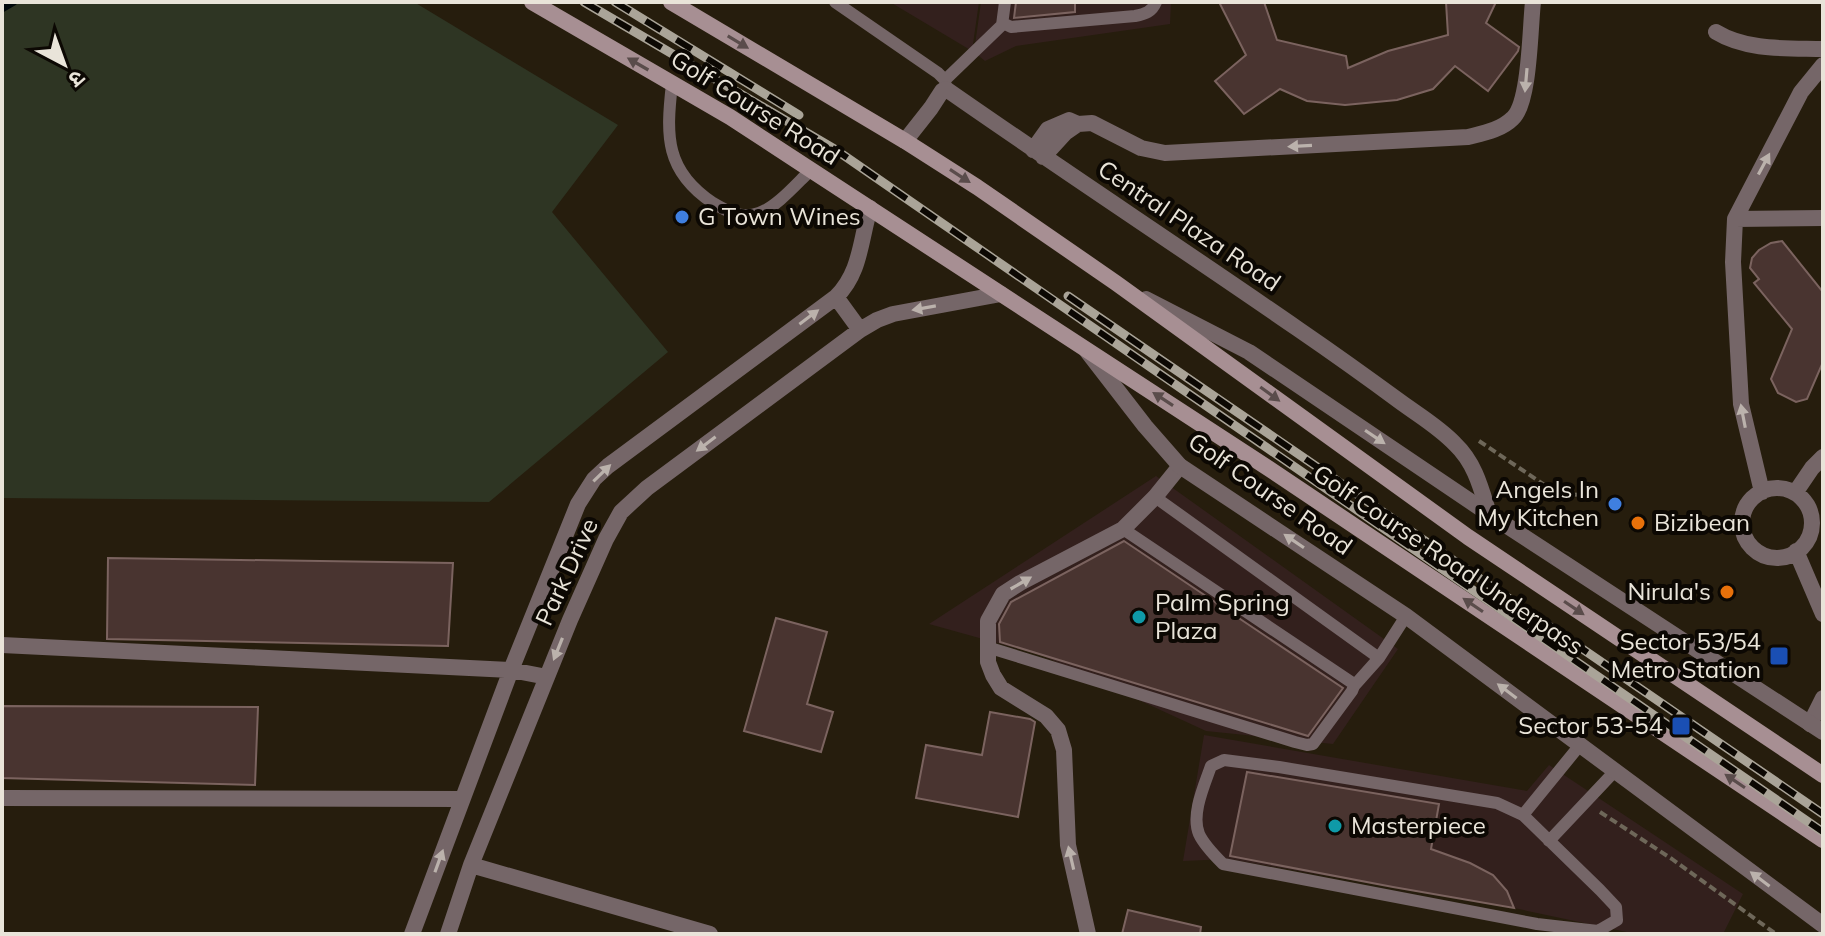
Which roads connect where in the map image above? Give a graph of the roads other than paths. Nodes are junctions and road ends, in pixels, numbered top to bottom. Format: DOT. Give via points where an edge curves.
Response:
graph roads {
  1 [pos="532,2"];
  2 [pos="671,2"];
  3 [pos="835,2"];
  4 [pos="1005,2"];
  5 [pos="1156,2"];
  6 [pos="1533,2"];
  7 [pos="1003,23"];
  8 [pos="1716,32"];
  9 [pos="1823,49"];
  10 [pos="1823,65"];
  11 [pos="672,84"];
  12 [pos="945,84"];
  13 [pos="905,141"];
  14 [pos="1038,154"];
  15 [pos="811,170"];
  16 [pos="870,208"];
  17 [pos="1823,218"];
  18 [pos="1735,219"];
  19 [pos="1116,283"];
  20 [pos="1001,294"];
  21 [pos="836,297"];
  22 [pos="860,330"];
  23 [pos="1085,348"];
  24 [pos="1823,457"];
  25 [pos="1180,466"];
  26 [pos="1762,492"];
  27 [pos="1795,493"];
  28 [pos="1155,497"];
  29 [pos="1489,514"];
  30 [pos="1123,529"];
  31 [pos="1796,551"];
  32 [pos="1823,614"];
  33 [pos="1406,616"];
  34 [pos="2,645"];
  35 [pos="987,647"];
  36 [pos="1379,658"];
  37 [pos="511,670"];
  38 [pos="547,677"];
  39 [pos="1354,686"];
  40 [pos="1823,698"];
  41 [pos="1816,728"];
  42 [pos="1580,745"];
  43 [pos="1615,771"];
  44 [pos="1823,775"];
  45 [pos="2,798"];
  46 [pos="462,799"];
  47 [pos="1523,815"];
  48 [pos="1823,840"];
  49 [pos="1549,841"];
  50 [pos="471,865"];
  51 [pos="1823,925"];
  52 [pos="451,932"];
  53 [pos="692,932"];
  54 [pos="412,934"];
  55 [pos="710,934"];
  56 [pos="1088,934"];
  11 -- 1 [label="main road, Golf Course Road, one-way"];
  2 -- 13 [label="main road, Golf Course Road, one-way"];
  3 -- 12 [label="lane, Central Plaza Road" via="938,73"];
  4 -- 7 [label="lane"];
  5 -- 7 [label="lane" via="1153,9 1135,16 1011,27"];
  6 -- 14 [label="street, one-way" via="1524,98 1515,116 1497,130 1468,137 1165,153 1141,148 1092,123 1069,120 1048,129"];
  7 -- 12 [label="lane"];
  8 -- 9 [label="street" via="1756,46"];
  18 -- 10 [label="street, one-way" via="1801,92"];
  11 -- 15 [label="main road, Golf Course Road"];
  11 -- 15 [label="lane" via="668,121 673,157 679,171 720,207 737,216 759,213"];
  12 -- 13 [label="street"];
  12 -- 14 [label="street, Central Plaza Road"];
  13 -- 19 [label="main road, Golf Course Road, one-way"];
  14 -- 29 [label="street, Central Plaza Road" via="1355,368 1455,443 1478,478"];
  15 -- 16 [label="main road, Golf Course Road"];
  16 -- 20 [label="main road, Golf Course Road"];
  16 -- 21 [label="street, Park Drive" via="856,268"];
  17 -- 18 [label="street"];
  26 -- 18 [label="street, one-way" via="1741,404"];
  19 -- 29 [label="street, Golf Course Road, one-way" via="1249,352"];
  19 -- 44 [label="main road, Golf Course Road Underpass, one-way" via="1468,537"];
  20 -- 22 [label="street, Park Drive, one-way" via="893,314"];
  20 -- 23 [label="main road, Golf Course Road"];
  21 -- 22 [label="street"];
  37 -- 21 [label="street, Park Drive, one-way" via="578,504 594,479"];
  22 -- 38 [label="street, Park Drive, one-way" via="621,512"];
  23 -- 25 [label="street, Golf Course Road"];
  48 -- 23 [label="main road, Golf Course Road Underpass, one-way"];
  24 -- 27 [label="street"];
  25 -- 28 [label="street"];
  33 -- 25 [label="street, Golf Course Road, one-way"];
  26 -- 27 [label="street"];
  26 -- 31 [label="street" via="1745,508 1747,541 1764,556 1787,557"];
  27 -- 31 [label="street" via="1812,522 1805,543"];
  28 -- 30 [label="street"];
  28 -- 36 [label="lane"];
  29 -- 41 [label="street, Golf Course Road"];
  35 -- 30 [label="street, one-way" via="988,621 1003,594"];
  30 -- 39 [label="lane"];
  31 -- 32 [label="street"];
  33 -- 36 [label="lane"];
  42 -- 33 [label="street, Golf Course Road, one-way"];
  34 -- 37 [label="street"];
  35 -- 39 [label="lane" via="1307,745 1316,741"];
  56 -- 35 [label="street, one-way" via="1068,845 1064,750 1058,730 1046,716 1001,688"];
  36 -- 39 [label="lane"];
  37 -- 38 [label="street"];
  37 -- 46 [label="street, Park Drive"];
  38 -- 50 [label="street, Park Drive"];
  40 -- 41 [label="street"];
  42 -- 43 [label="street, Golf Course Road"];
  42 -- 47 [label="lane"];
  43 -- 49 [label="lane"];
  51 -- 43 [label="street, Golf Course Road, one-way"];
  45 -- 46 [label="street"];
  54 -- 46 [label="street, Park Drive, one-way"];
  47 -- 49 [label="lane"];
  47 -- 49 [label="lane" via="1497,803 1224,760 1211,766 1195,821 1200,837 1223,864 1537,924 1598,931 1617,920 1616,907"];
  50 -- 52 [label="street, Park Drive"];
  50 -- 53 [label="street"];
  53 -- 55 [label="street"];
}
